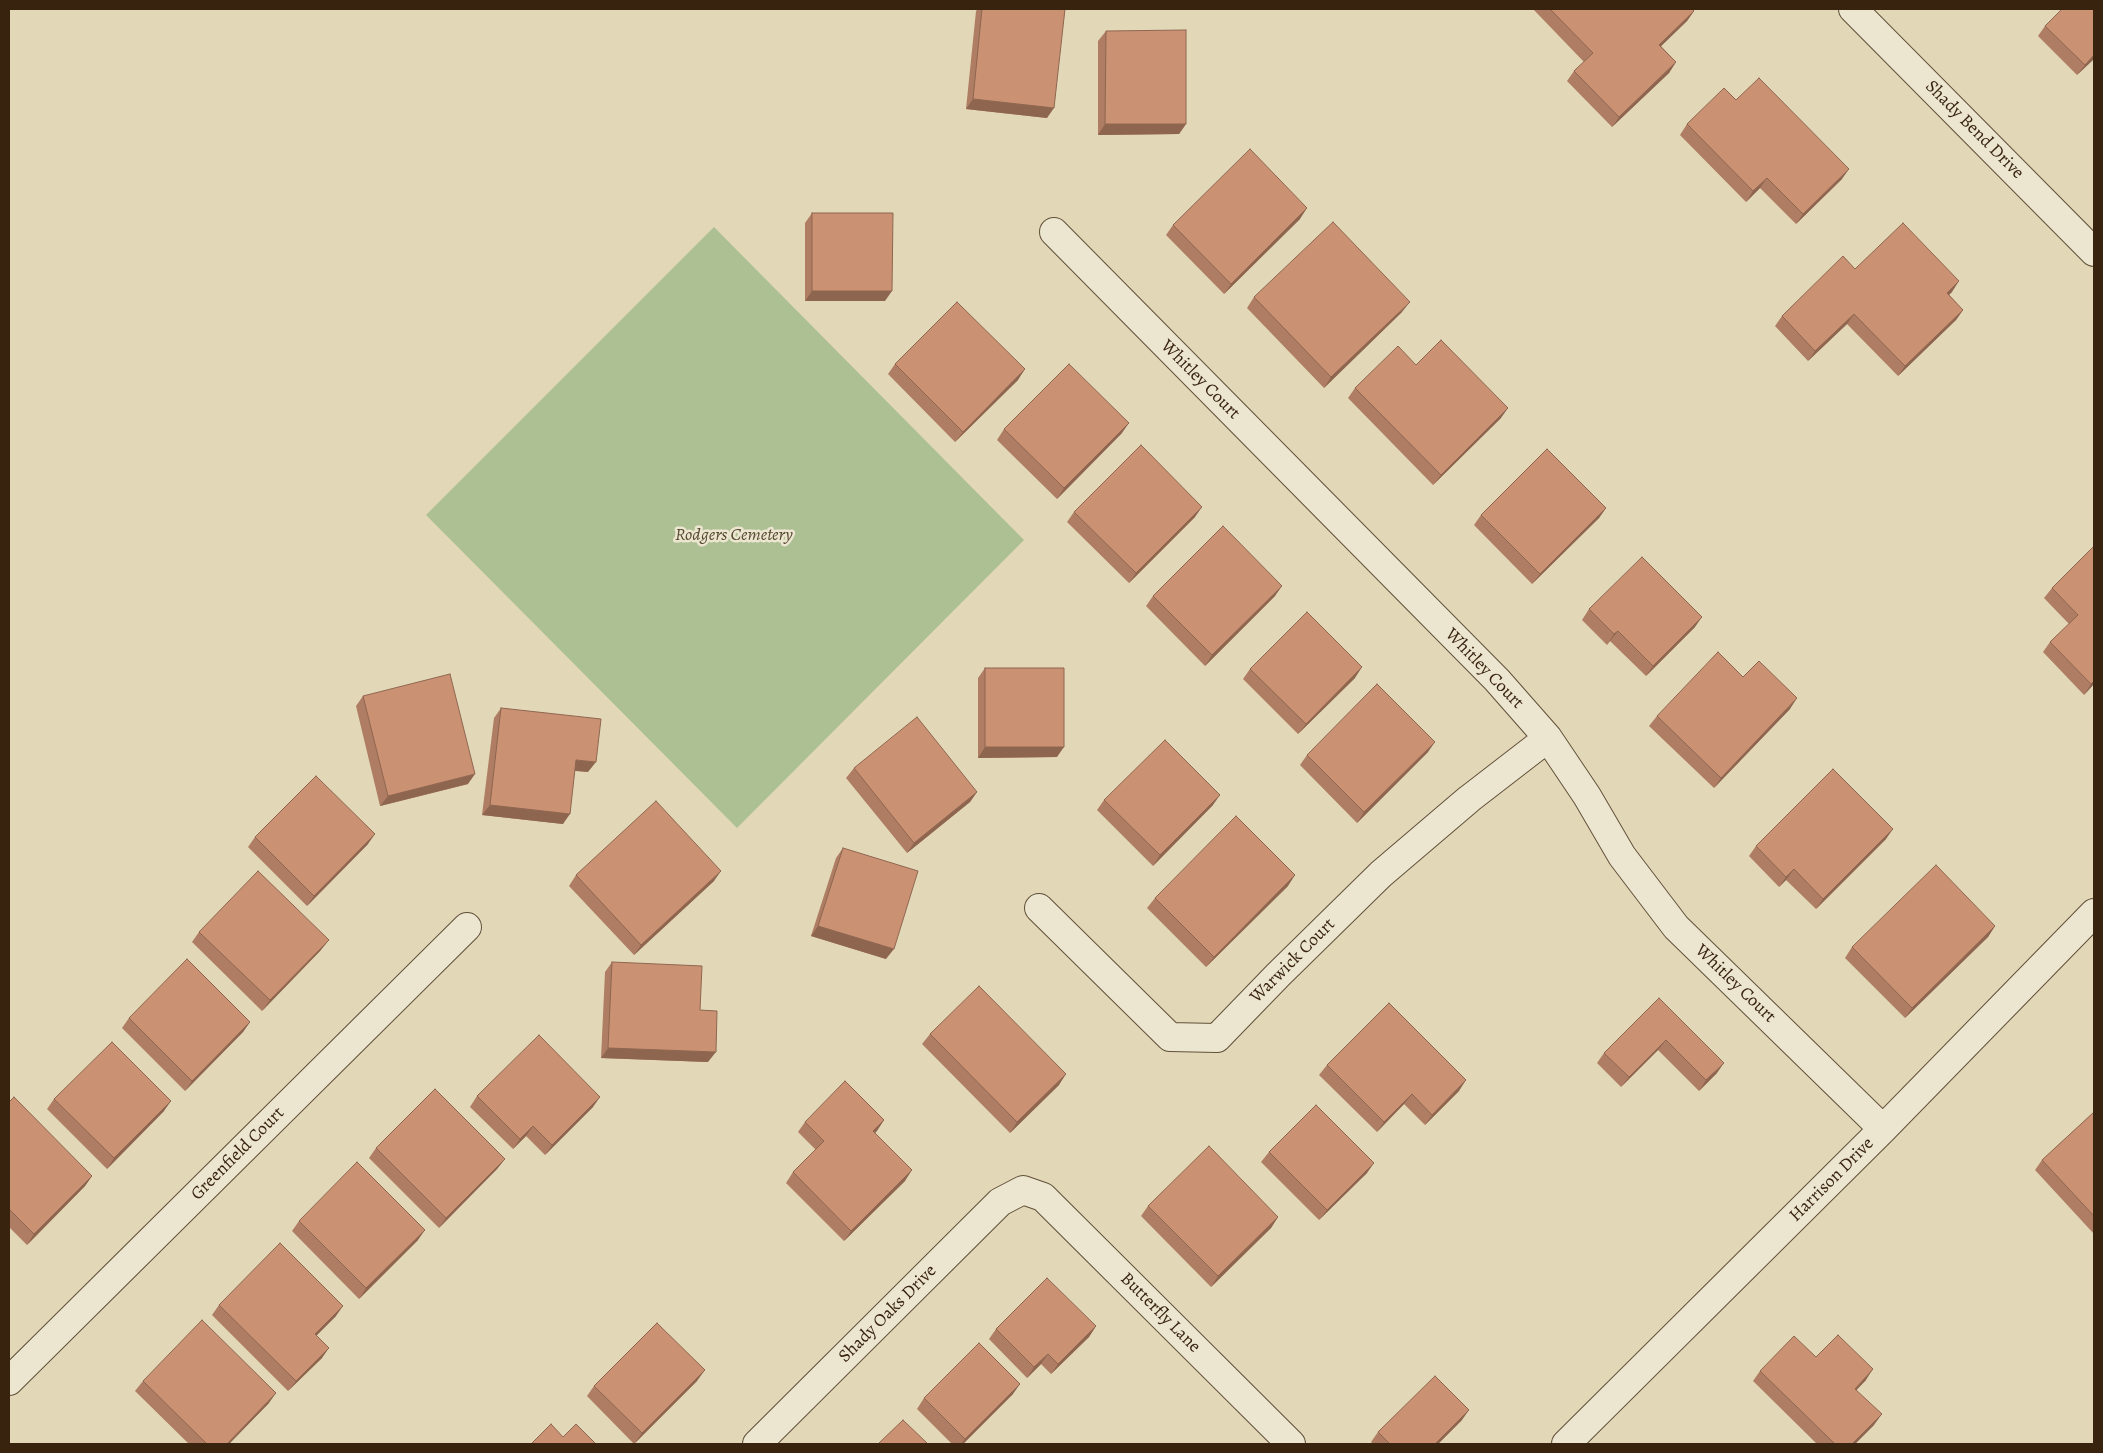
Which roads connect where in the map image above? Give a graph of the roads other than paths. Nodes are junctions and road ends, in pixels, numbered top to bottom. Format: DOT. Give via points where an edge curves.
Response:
graph roads {
  1 [pos="1853,9"];
  2 [pos="1054,232"];
  3 [pos="2094,252"];
  4 [pos="1548,738"];
  5 [pos="1039,908"];
  6 [pos="2094,914"];
  7 [pos="467,927"];
  8 [pos="1883,1129"];
  9 [pos="1023,1190"];
  10 [pos="9,1382"];
  11 [pos="757,1444"];
  12 [pos="1291,1444"];
  13 [pos="1566,1444"];
  1 -- 3 [label="street, Shady Bend Drive"];
  2 -- 4 [label="street, Whitley Court" via="1497,680"];
  4 -- 5 [label="street, Warwick Court" via="1469,799 1381,874 1217,1038 1170,1037"];
  4 -- 8 [label="street, Whitley Court" via="1622,856 1676,927"];
  6 -- 8 [label="street, Harrison Drive"];
  7 -- 10 [label="street, Greenfield Court"];
  8 -- 13 [label="street, Harrison Drive"];
  9 -- 11 [label="street, Shady Oaks Drive" via="1000,1202"];
  9 -- 12 [label="street, Butterfly Lane" via="1043,1196"];
}
